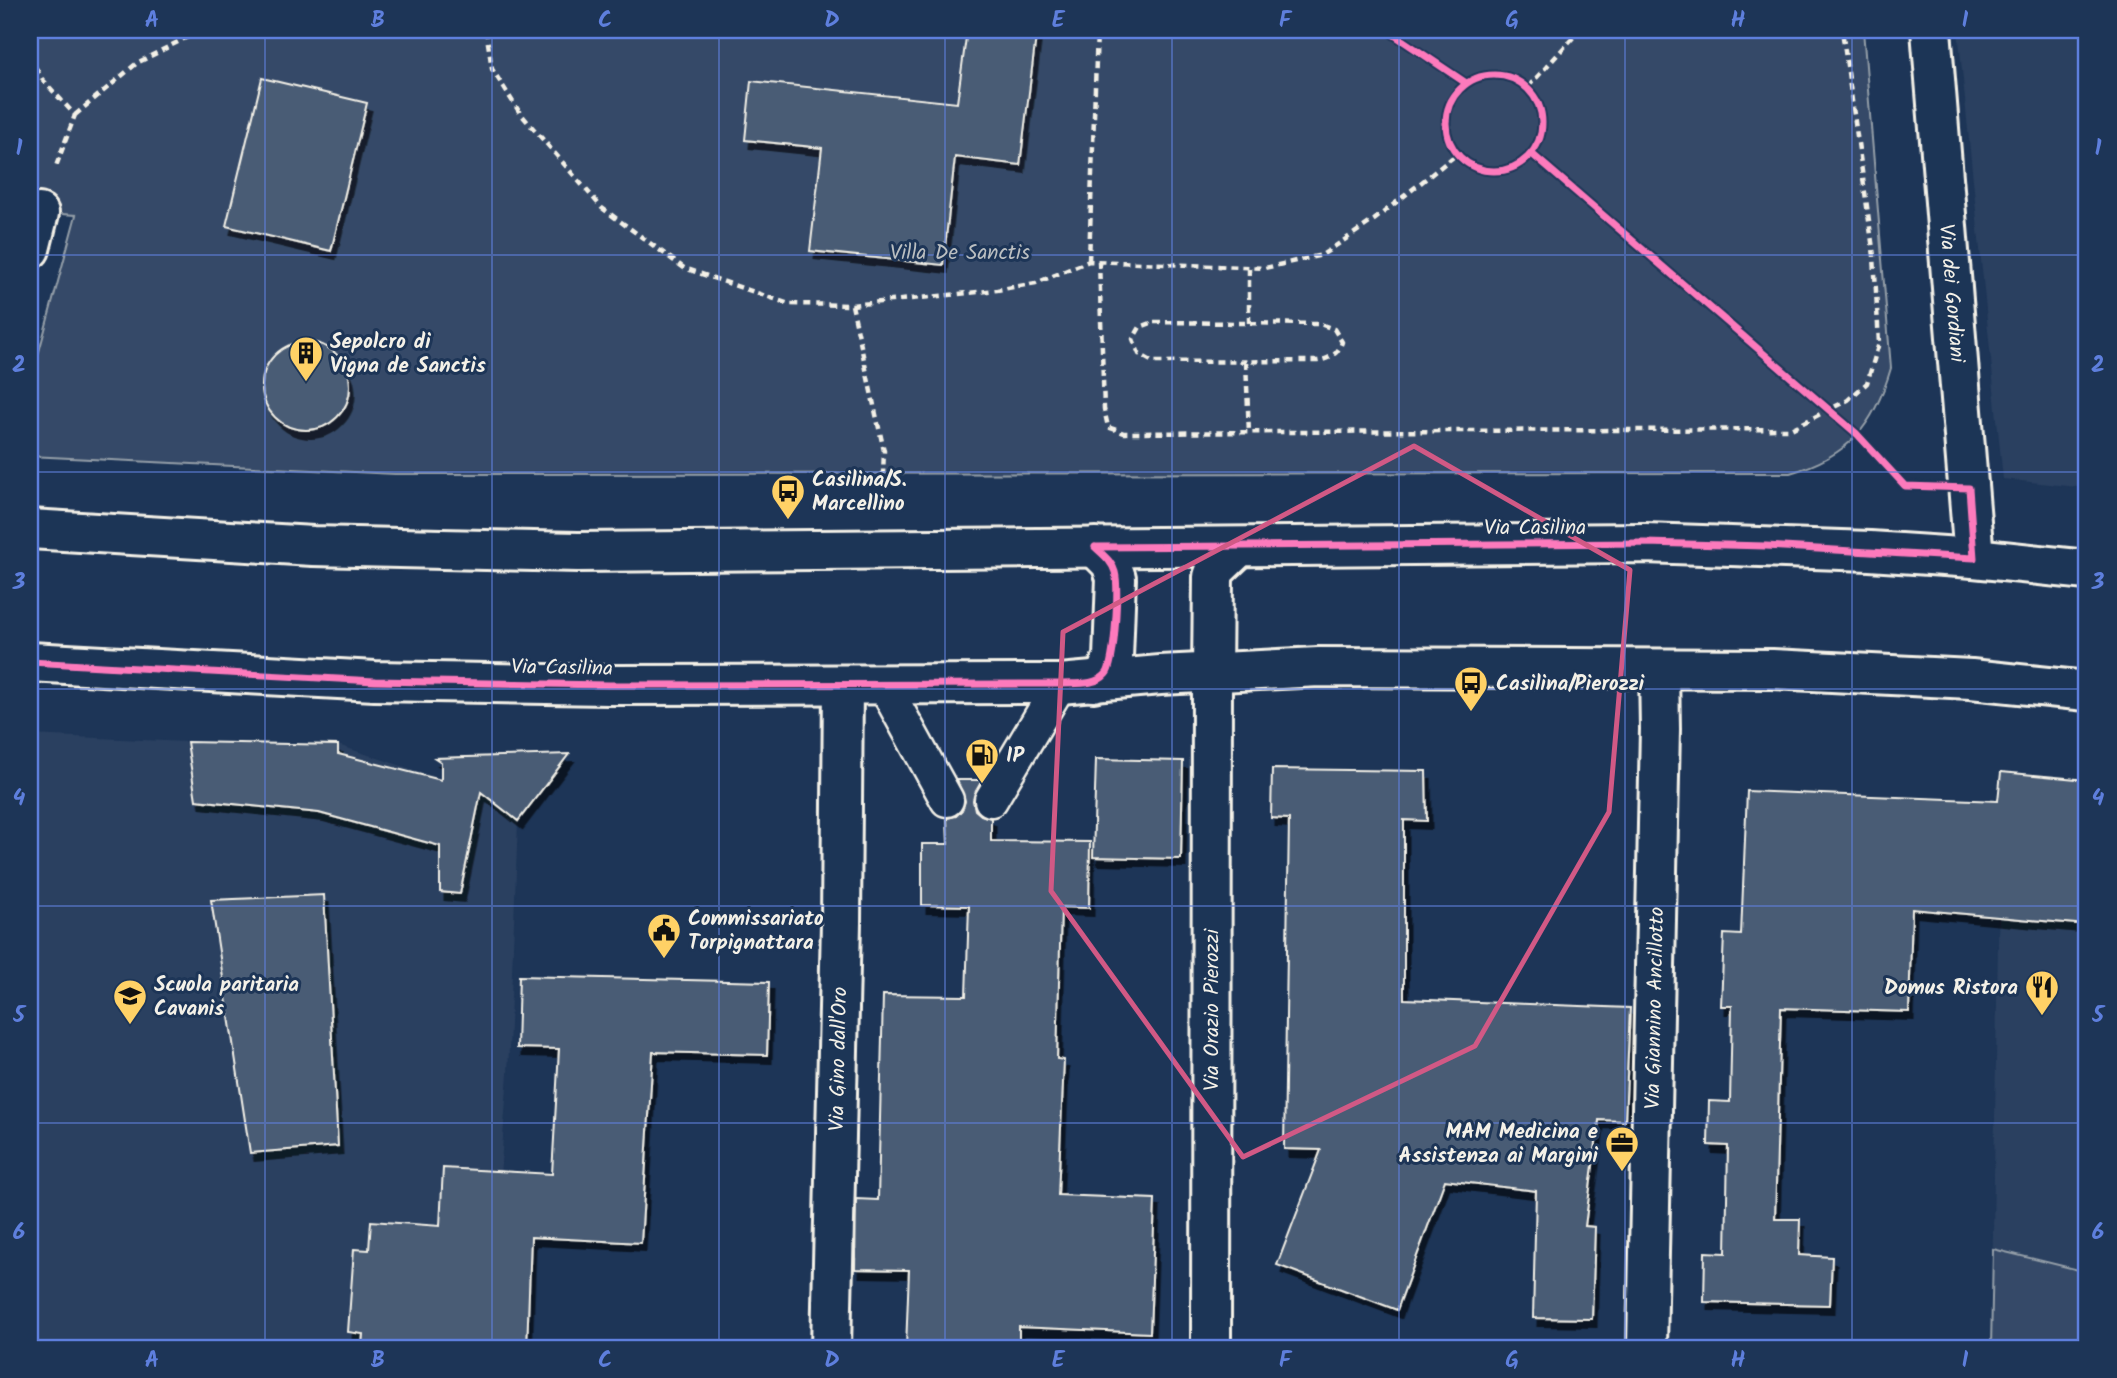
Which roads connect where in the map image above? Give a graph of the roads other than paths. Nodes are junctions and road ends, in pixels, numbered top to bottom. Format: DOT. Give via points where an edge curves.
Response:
graph roads {
  1 [pos="1931,30"];
  2 [pos="30,530"];
  3 [pos="1095,547"];
  4 [pos="1239,547"];
  5 [pos="1974,558"];
  6 [pos="2087,570"];
  7 [pos="30,662"];
  8 [pos="1659,669"];
  9 [pos="1212,673"];
  10 [pos="1077,683"];
  11 [pos="843,685"];
  12 [pos="884,685"];
  13 [pos="2087,691"];
  14 [pos="947,800"];
  15 [pos="991,800"];
  16 [pos="831,1348"];
  17 [pos="1211,1348"];
  18 [pos="1647,1348"];
  1 -- 5 [label="main road, Via dei Gordiani"];
  2 -- 3 [label="main road, Via Casilina" via="442,550"];
  3 -- 4 [label="main road, Via Casilina"];
  3 -- 10 [label="main road" via="1111,563 1116,578 1113,658 1105,676"];
  4 -- 5 [label="main road, Via Casilina" via="1645,543"];
  4 -- 9 [label="main road, Via Orazio Pierozzi" via="1213,577"];
  5 -- 6 [label="main road, Via Casilina"];
  7 -- 11 [label="main road, Via Casilina" via="375,681"];
  8 -- 9 [label="main road, Via Casilina" via="1319,667"];
  8 -- 13 [label="main road, Via Casilina" via="1895,675"];
  8 -- 18 [label="main road, Via Giannino Ancillotto"];
  9 -- 10 [label="main road, Via Casilina"];
  9 -- 17 [label="main road, Via Orazio Pierozzi"];
  10 -- 12 [label="main road, Via Casilina"];
  10 -- 15 [label="lane"];
  11 -- 12 [label="main road, Via Casilina"];
  11 -- 16 [label="main road, Via Gino dall'Oro"];
  12 -- 14 [label="lane"];
}
